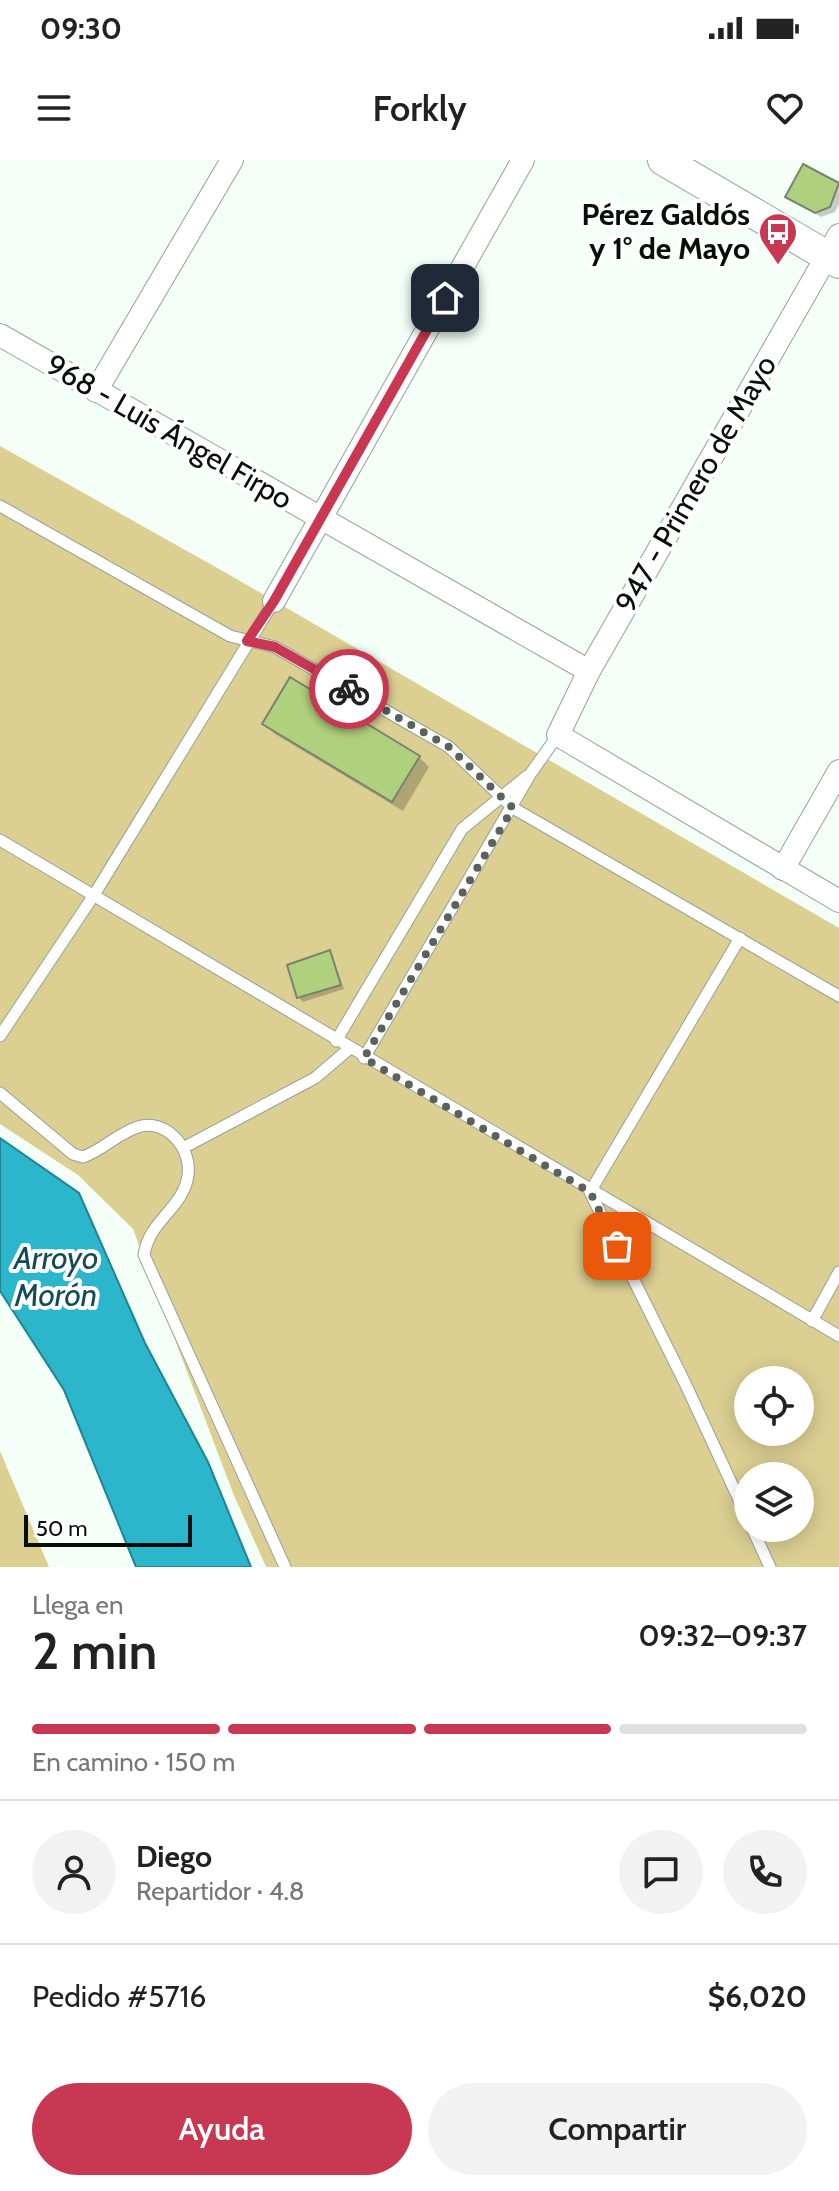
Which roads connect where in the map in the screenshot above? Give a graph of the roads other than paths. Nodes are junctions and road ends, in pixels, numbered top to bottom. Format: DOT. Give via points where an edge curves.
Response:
graph roads {
  1 [pos="232,160"];
  2 [pos="523,160"];
  3 [pos="663,160"];
  4 [pos="835,252"];
  5 [pos="0,335"];
  6 [pos="96,391"];
  7 [pos="0,506"];
  8 [pos="320,519"];
  9 [pos="274,601"];
  10 [pos="247,641"];
  11 [pos="589,671"];
  12 [pos="558,735"];
  13 [pos="839,771"];
  14 [pos="531,773"];
  15 [pos="498,797"];
  16 [pos="513,808"];
  17 [pos="0,840"];
  18 [pos="783,869"];
  19 [pos="94,895"];
  20 [pos="839,901"];
  21 [pos="740,938"];
  22 [pos="839,996"];
  23 [pos="0,1036"];
  24 [pos="336,1041"];
  25 [pos="349,1049"];
  26 [pos="364,1058"];
  27 [pos="0,1093"];
  28 [pos="183,1148"];
  29 [pos="590,1192"];
  30 [pos="839,1272"];
  31 [pos="812,1321"];
  32 [pos="839,1336"];
  33 [pos="734,1489"];
  34 [pos="758,1542"];
  35 [pos="285,1567"];
  36 [pos="770,1567"];
  1 -- 6 [label="street"];
  2 -- 8 [label="street"];
  3 -- 4 [label="main road"];
  4 -- 11 [label="street, 947 - Primero de Mayo"];
  5 -- 6 [label="street, 968 - Luis Ángel Firpo"];
  6 -- 8 [label="street, 968 - Luis Ángel Firpo"];
  7 -- 10 [label="lane"];
  8 -- 9 [label="street"];
  8 -- 11 [label="street, 968 - Luis Ángel Firpo"];
  9 -- 10 [label="lane"];
  10 -- 15 [label="lane" via="275,647 449,747"];
  10 -- 19 [label="lane"];
  11 -- 12 [label="street, 947 - Primero de Mayo"];
  12 -- 14 [label="lane"];
  12 -- 18 [label="street"];
  13 -- 18 [label="street"];
  14 -- 15 [label="lane"];
  14 -- 16 [label="lane"];
  15 -- 16 [label="lane"];
  15 -- 24 [label="lane" via="462,829"];
  16 -- 21 [label="lane"];
  16 -- 26 [label="lane"];
  17 -- 19 [label="lane"];
  18 -- 20 [label="street"];
  19 -- 23 [label="lane"];
  19 -- 24 [label="lane"];
  21 -- 22 [label="lane"];
  21 -- 29 [label="lane"];
  24 -- 25 [label="lane"];
  25 -- 26 [label="lane"];
  25 -- 28 [label="lane" via="315,1078"];
  26 -- 29 [label="lane"];
  27 -- 28 [label="lane" via="73,1154 83,1157 99,1151 151,1124"];
  28 -- 35 [label="lane" via="188,1175 176,1202 146,1238 144,1255"];
  29 -- 31 [label="lane"];
  29 -- 33 [label="lane"];
  30 -- 31 [label="lane"];
  31 -- 32 [label="lane"];
  34 -- 36 [label="lane"];
}
